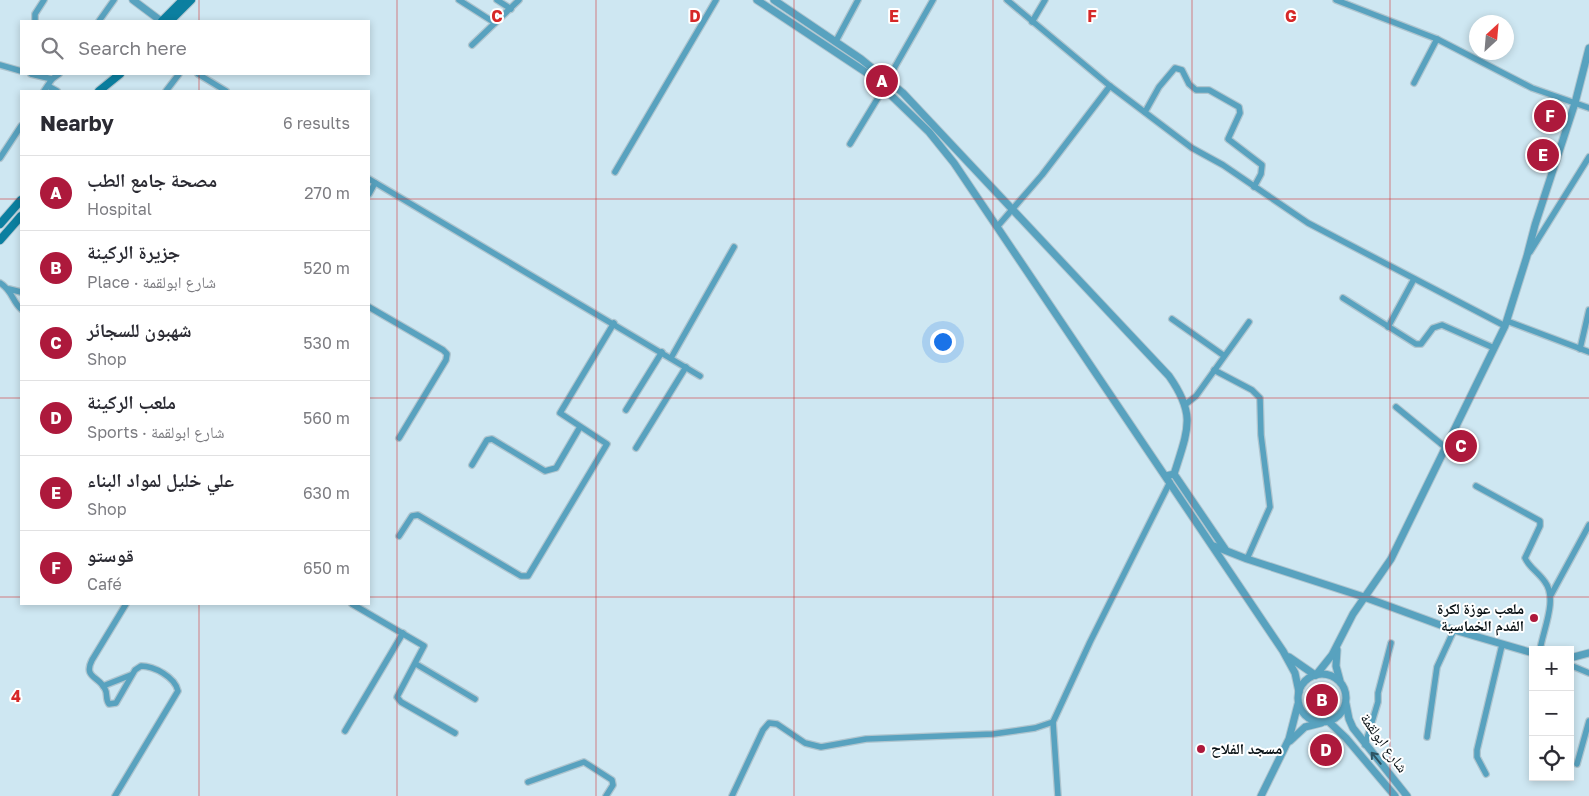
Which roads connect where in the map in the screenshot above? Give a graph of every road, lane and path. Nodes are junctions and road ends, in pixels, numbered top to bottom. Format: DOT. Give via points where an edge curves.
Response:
graph roads {
  1 [pos="44,0"];
  2 [pos="114,0"];
  3 [pos="133,0"];
  4 [pos="183,0"];
  5 [pos="191,0"];
  6 [pos="460,0"];
  7 [pos="497,0"];
  8 [pos="519,0"];
  9 [pos="716,0"];
  10 [pos="757,0"];
  11 [pos="774,0"];
  12 [pos="858,0"];
  13 [pos="933,0"];
  14 [pos="1007,0"];
  15 [pos="1045,0"];
  16 [pos="1336,0"];
  17 [pos="511,9"];
  18 [pos="35,20"];
  19 [pos="100,20"];
  20 [pos="161,20"];
  21 [pos="163,20"];
  22 [pos="171,20"];
  23 [pos="1032,22"];
  24 [pos="495,23"];
  25 [pos="1437,39"];
  26 [pos="836,41"];
  27 [pos="472,45"];
  28 [pos="1589,48"];
  29 [pos="0,66"];
  30 [pos="20,71"];
  31 [pos="34,75"];
  32 [pos="59,75"];
  33 [pos="118,75"];
  34 [pos="179,75"];
  35 [pos="200,75"];
  36 [pos="888,79"];
  37 [pos="52,80"];
  38 [pos="1414,83"];
  39 [pos="1110,86"];
  40 [pos="109,87"];
  41 [pos="46,88"];
  42 [pos="884,88"];
  43 [pos="167,90"];
  44 [pos="224,90"];
  45 [pos="1575,103"];
  46 [pos="1589,108"];
  47 [pos="1145,112"];
  48 [pos="20,128"];
  49 [pos="850,144"];
  50 [pos="962,154"];
  51 [pos="1589,157"];
  52 [pos="0,158"];
  53 [pos="954,163"];
  54 [pos="615,172"];
  55 [pos="370,180"];
  56 [pos="375,183"];
  57 [pos="1254,186"];
  58 [pos="370,192"];
  59 [pos="20,201"];
  60 [pos="1012,209"];
  61 [pos="20,217"];
  62 [pos="0,224"];
  63 [pos="997,227"];
  64 [pos="0,240"];
  65 [pos="734,247"];
  66 [pos="1527,256"];
  67 [pos="1414,278"];
  68 [pos="0,283"];
  69 [pos="9,289"];
  70 [pos="20,292"];
  71 [pos="1343,298"];
  72 [pos="370,308"];
  73 [pos="20,309"];
  74 [pos="1589,310"];
  75 [pos="1172,319"];
  76 [pos="1249,322"];
  77 [pos="614,323"];
  78 [pos="1506,324"];
  79 [pos="1388,327"];
  80 [pos="1494,348"];
  81 [pos="1580,349"];
  82 [pos="662,352"];
  83 [pos="1589,352"];
  84 [pos="1223,356"];
  85 [pos="671,358"];
  86 [pos="686,367"];
  87 [pos="1214,370"];
  88 [pos="700,376"];
  89 [pos="1186,404"];
  90 [pos="1396,407"];
  91 [pos="626,410"];
  92 [pos="580,427"];
  93 [pos="399,438"];
  94 [pos="1445,447"];
  95 [pos="636,448"];
  96 [pos="472,465"];
  97 [pos="1174,474"];
  98 [pos="1168,479"];
  99 [pos="1476,486"];
  100 [pos="1589,526"];
  101 [pos="399,536"];
  102 [pos="1213,546"];
  103 [pos="1225,549"];
  104 [pos="1247,559"];
  105 [pos="1551,595"];
  106 [pos="1364,597"];
  107 [pos="125,605"];
  108 [pos="354,605"];
  109 [pos="1454,630"];
  110 [pos="403,633"];
  111 [pos="1338,642"];
  112 [pos="1391,643"];
  113 [pos="1502,645"];
  114 [pos="1541,646"];
  115 [pos="1283,651"];
  116 [pos="1529,652"];
  117 [pos="1589,653"];
  118 [pos="1574,657"];
  119 [pos="416,664"];
  120 [pos="1574,667"];
  121 [pos="1589,673"];
  122 [pos="132,674"];
  123 [pos="1315,675"];
  124 [pos="1340,682"];
  125 [pos="103,686"];
  126 [pos="1299,692"];
  127 [pos="475,699"];
  128 [pos="1346,702"];
  129 [pos="1298,703"];
  130 [pos="1589,720"];
  131 [pos="1053,722"];
  132 [pos="1325,722"];
  133 [pos="345,731"];
  134 [pos="455,733"];
  135 [pos="1427,737"];
  136 [pos="1365,745"];
  137 [pos="1285,747"];
  138 [pos="1577,764"];
  139 [pos="1486,774"];
  140 [pos="528,782"];
  141 [pos="116,796"];
  142 [pos="606,796"];
  143 [pos="732,796"];
  144 [pos="1058,796"];
  145 [pos="1261,796"];
  146 [pos="1395,796"];
  147 [pos="1406,796"];
  1 -- 18 [label="street"];
  2 -- 19 [label="street"];
  3 -- 20 [label="street"];
  4 -- 21 [label="main road"];
  5 -- 22 [label="main road"];
  6 -- 24 [label="street"];
  7 -- 17 [label="street"];
  8 -- 17 [label="street"];
  9 -- 54 [label="street"];
  10 -- 42 [label="street" via="826,44"];
  11 -- 26 [label="street"];
  12 -- 26 [label="street"];
  13 -- 36 [label="street"];
  14 -- 23 [label="street"];
  15 -- 23 [label="street"];
  16 -- 25 [label="street"];
  17 -- 24 [label="street"];
  23 -- 39 [label="street"];
  24 -- 27 [label="street"];
  25 -- 38 [label="street"];
  25 -- 45 [label="street" via="1532,88"];
  26 -- 36 [label="street"];
  28 -- 45 [label="street"];
  29 -- 30 [label="street"];
  31 -- 37 [label="street"];
  32 -- 37 [label="street"];
  33 -- 40 [label="main road"];
  34 -- 43 [label="street"];
  35 -- 44 [label="street"];
  36 -- 50 [label="street"];
  37 -- 41 [label="street"];
  39 -- 47 [label="street"];
  39 -- 60 [label="street"];
  42 -- 49 [label="street"];
  42 -- 53 [label="street" via="929,132"];
  45 -- 46 [label="street"];
  45 -- 66 [label="street"];
  47 -- 57 [label="street" via="1192,148"];
  47 -- 57 [label="street" via="1159,87 1175,68 1182,70 1196,90 1209,90 1233,102 1240,113 1228,139 1262,165"];
  48 -- 52 [label="street"];
  50 -- 53 [label="street"];
  50 -- 60 [label="street"];
  51 -- 66 [label="street"];
  53 -- 63 [label="street"];
  55 -- 56 [label="street"];
  56 -- 58 [label="street"];
  56 -- 77 [label="street"];
  57 -- 67 [label="street" via="1308,223"];
  59 -- 62 [label="main road"];
  60 -- 63 [label="street"];
  60 -- 89 [label="street" via="1168,376"];
  61 -- 64 [label="main road"];
  63 -- 98 [label="street"];
  65 -- 85 [label="street"];
  66 -- 78 [label="street"];
  67 -- 78 [label="street"];
  67 -- 79 [label="street"];
  68 -- 69 [label="street"];
  69 -- 70 [label="street"];
  69 -- 73 [label="street"];
  71 -- 79 [label="street"];
  72 -- 93 [label="street" via="447,354"];
  74 -- 81 [label="street"];
  75 -- 84 [label="street"];
  76 -- 84 [label="street"];
  77 -- 82 [label="street"];
  77 -- 92 [label="street" via="561,410 561,415"];
  78 -- 80 [label="street"];
  78 -- 81 [label="street"];
  79 -- 80 [label="street" via="1419,345 1433,328 1445,326"];
  80 -- 94 [label="street"];
  81 -- 83 [label="street"];
  82 -- 85 [label="street"];
  82 -- 91 [label="street"];
  84 -- 87 [label="street"];
  85 -- 86 [label="street"];
  86 -- 88 [label="street"];
  86 -- 95 [label="street"];
  87 -- 89 [label="street" via="1196,396"];
  87 -- 104 [label="street" via="1252,390 1260,398 1270,507"];
  89 -- 97 [label="street" via="1188,426"];
  90 -- 94 [label="street"];
  92 -- 96 [label="street" via="552,471 545,471 492,439 487,440"];
  92 -- 101 [label="street" via="607,444 528,576 521,576 414,514"];
  94 -- 106 [label="street" via="1391,559"];
  97 -- 98 [label="street"];
  97 -- 103 [label="street"];
  98 -- 102 [label="street"];
  98 -- 131 [label="street"];
  99 -- 105 [label="street" via="1540,521 1525,558 1545,582"];
  100 -- 105 [label="street"];
  102 -- 103 [label="street"];
  102 -- 115 [label="street"];
  103 -- 104 [label="street"];
  104 -- 106 [label="street"];
  105 -- 114 [label="street"];
  106 -- 109 [label="street"];
  106 -- 111 [label="street"];
  107 -- 125 [label="street" via="89,666 89,673"];
  108 -- 110 [label="street"];
  109 -- 113 [label="street"];
  109 -- 135 [label="street" via="1437,667"];
  110 -- 119 [label="street" via="424,646"];
  110 -- 133 [label="street"];
  111 -- 123 [label="street"];
  111 -- 124 [label="street" via="1335,659"];
  112 -- 136 [label="street"];
  113 -- 116 [label="street"];
  113 -- 139 [label="street" via="1477,750"];
  115 -- 123 [label="street" via="1300,667"];
  115 -- 126 [label="street" via="1295,673"];
  117 -- 118 [label="street"];
  119 -- 127 [label="street"];
  119 -- 134 [label="street" via="397,694 398,700"];
  120 -- 121 [label="street"];
  122 -- 125 [label="street"];
  122 -- 125 [label="street" via="114,704 107,703"];
  122 -- 141 [label="street" via="141,666 153,668 174,682 177,694"];
  123 -- 124 [label="street" via="1329,675"];
  123 -- 126 [label="street" via="1305,681"];
  124 -- 128 [label="street"];
  126 -- 129 [label="street"];
  128 -- 132 [label="street" via="1339,715"];
  128 -- 136 [label="street, شارع ابولقمة" via="1349,719"];
  129 -- 132 [label="street" via="1307,717"];
  129 -- 137 [label="street" via="1296,721"];
  130 -- 138 [label="street"];
  131 -- 143 [label="street" via="993,734 866,739 821,747 805,743 777,724 769,723"];
  131 -- 144 [label="street"];
  132 -- 137 [label="street" via="1305,727"];
  132 -- 146 [label="street, شارع ابولقمة" via="1346,738"];
  147 -- 136 [label="street, شارع ابولقمة, one-way"];
  137 -- 145 [label="street"];
  140 -- 142 [label="street" via="584,762 612,780 613,785"];
}
